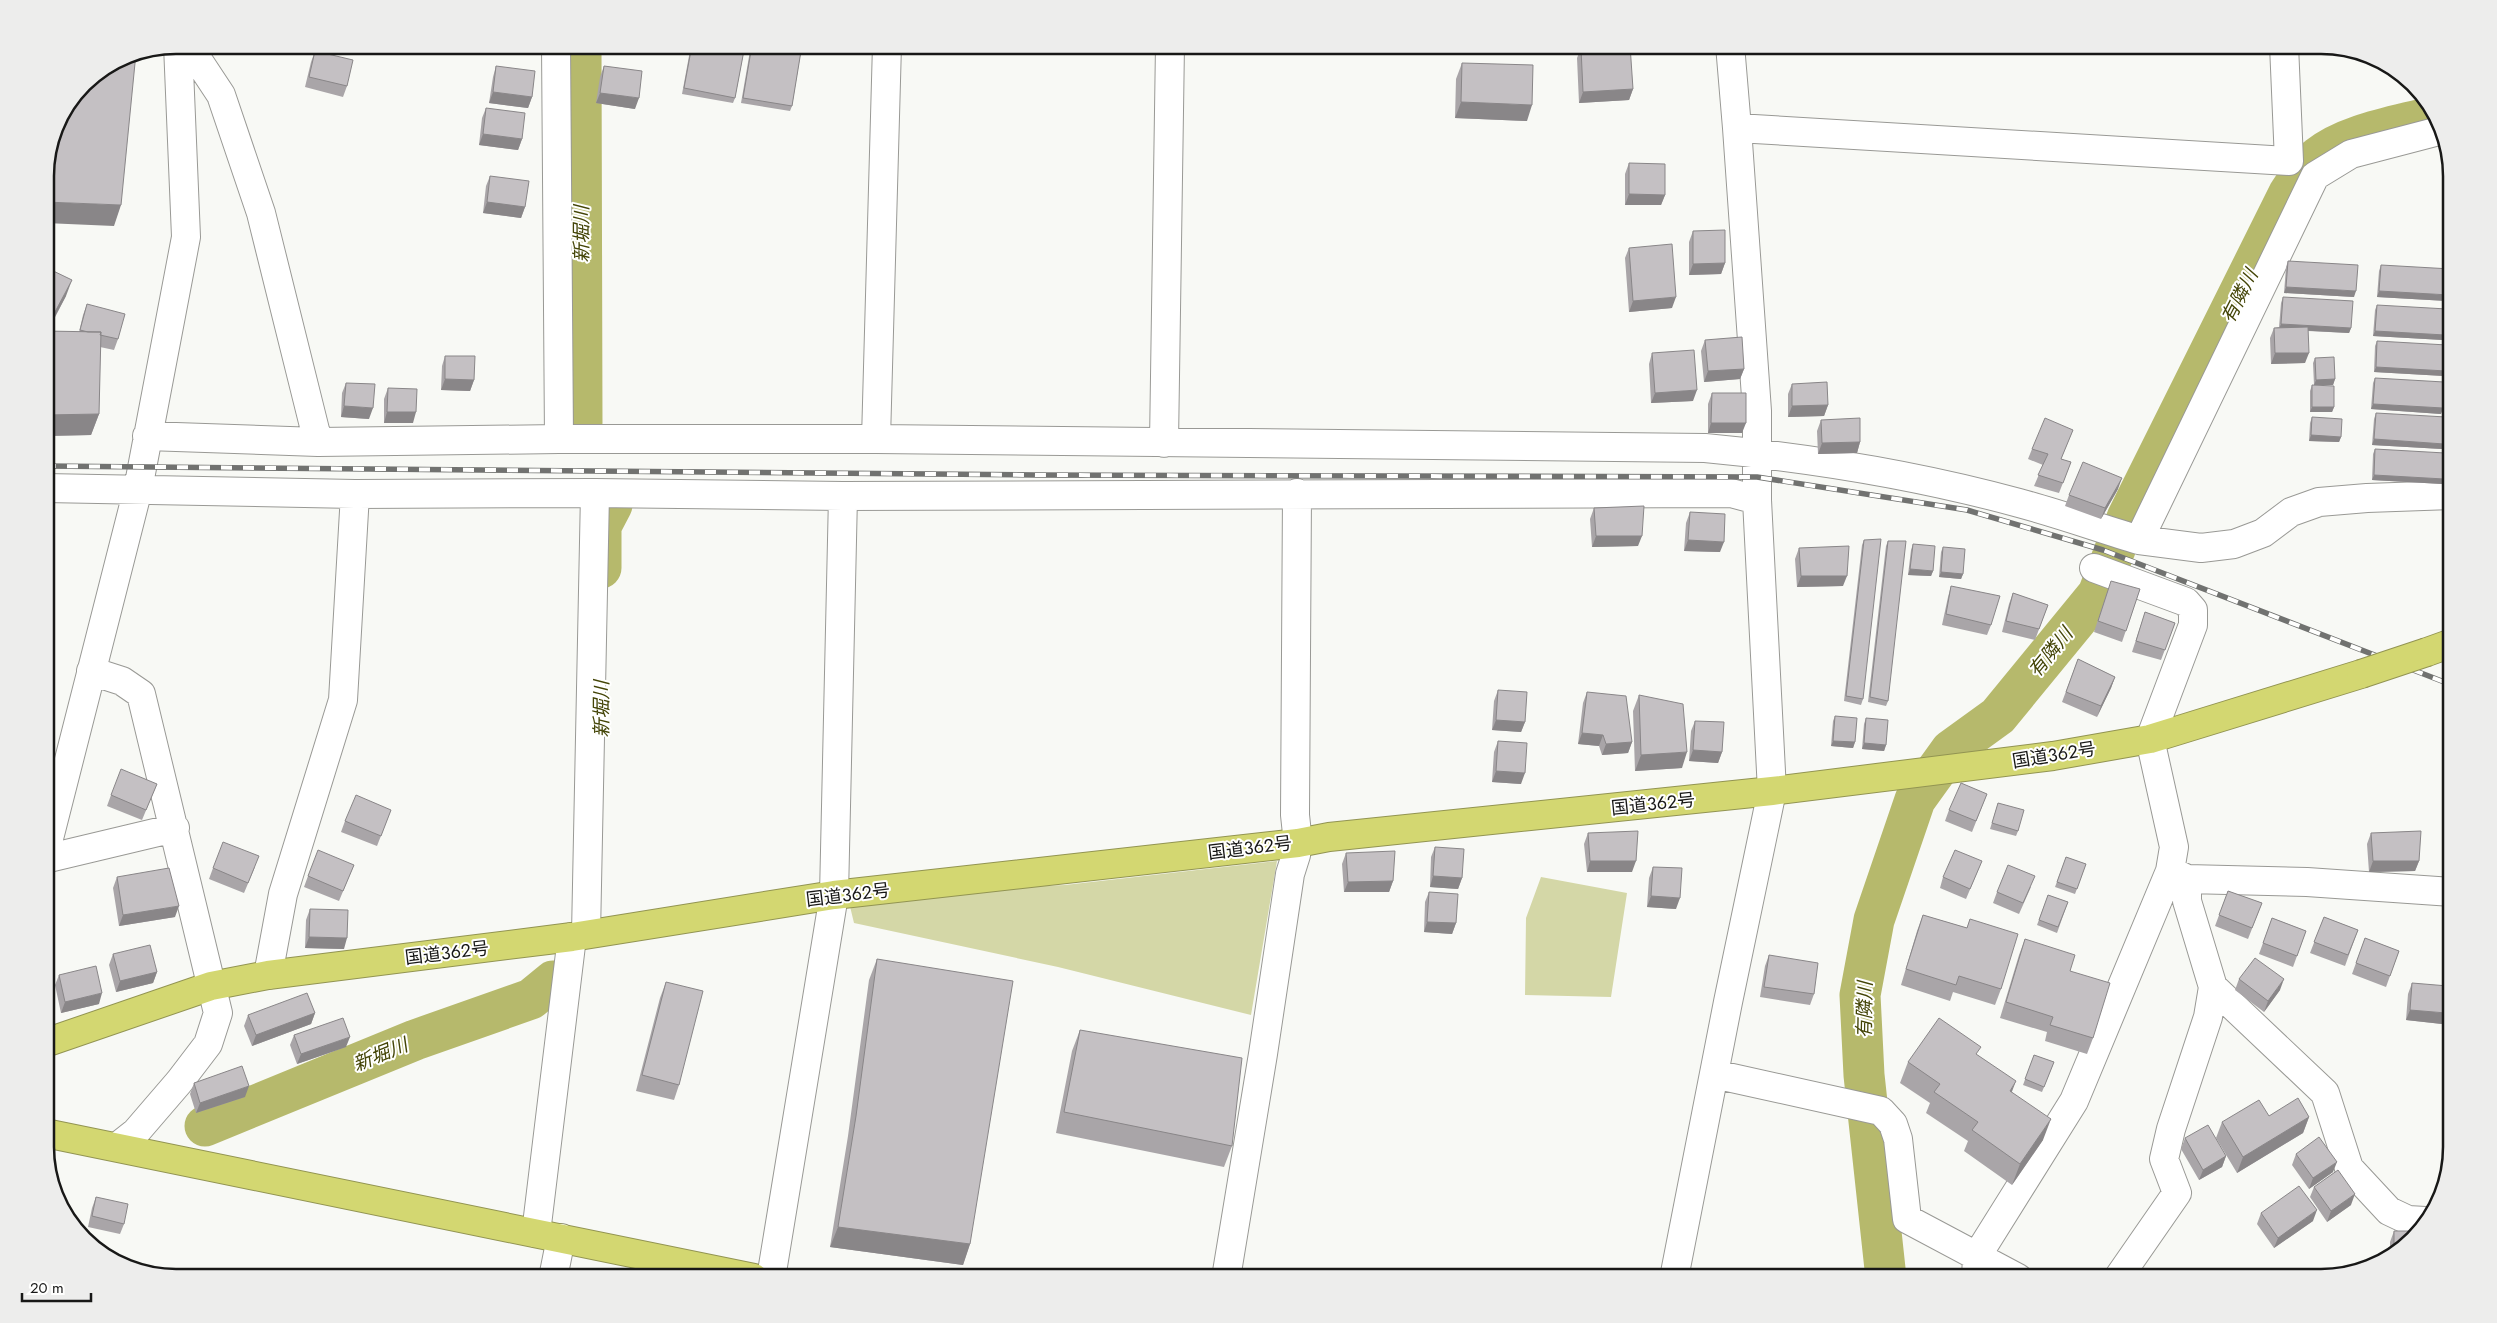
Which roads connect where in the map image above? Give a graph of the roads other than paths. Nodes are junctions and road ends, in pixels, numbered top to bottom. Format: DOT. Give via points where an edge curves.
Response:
graph roads {
  1 [pos="178,54"];
  2 [pos="194,54"];
  3 [pos="556,54"];
  4 [pos="887,54"];
  5 [pos="1170,54"];
  6 [pos="1731,54"];
  7 [pos="2285,54"];
  8 [pos="1738,128"];
  9 [pos="2435,131"];
  10 [pos="2301,167"];
  11 [pos="147,436"];
  12 [pos="559,439"];
  13 [pos="876,439"];
  14 [pos="318,442"];
  15 [pos="1164,443"];
  16 [pos="1757,476"];
  17 [pos="54,488"];
  18 [pos="138,489"];
  19 [pos="595,493"];
  20 [pos="355,494"];
  21 [pos="1297,494"];
  22 [pos="2443,495"];
  23 [pos="843,496"];
  24 [pos="2139,540"];
  25 [pos="2106,573"];
  26 [pos="2443,646"];
  27 [pos="91,671"];
  28 [pos="2150,739"];
  29 [pos="1772,791"];
  30 [pos="54,818"];
  31 [pos="175,828"];
  32 [pos="1298,843"];
  33 [pos="54,858"];
  34 [pos="2178,875"];
  35 [pos="2443,891"];
  36 [pos="834,895"];
  37 [pos="579,936"];
  38 [pos="268,975"];
  39 [pos="211,986"];
  40 [pos="2214,987"];
  41 [pos="54,1041"];
  42 [pos="1714,1074"];
  43 [pos="54,1136"];
  44 [pos="117,1147"];
  45 [pos="2419,1221"];
  46 [pos="548,1236"];
  47 [pos="1976,1267"];
  48 [pos="552,1269"];
  49 [pos="710,1269"];
  50 [pos="772,1269"];
  51 [pos="1227,1269"];
  52 [pos="1676,1269"];
  53 [pos="2124,1269"];
  1 -- 11 [label="street" via="186,237"];
  2 -- 14 [label="street" via="221,95 260,213"];
  3 -- 12 [label="street"];
  4 -- 13 [label="street"];
  5 -- 15 [label="street"];
  6 -- 8 [label="street"];
  7 -- 10 [label="street"];
  8 -- 10 [label="street"];
  8 -- 16 [label="street" via="1757,411"];
  9 -- 10 [label="street"];
  10 -- 24 [label="street"];
  11 -- 14 [label="street"];
  11 -- 18 [label="street"];
  12 -- 13 [label="street"];
  12 -- 14 [label="street"];
  13 -- 15 [label="street"];
  15 -- 16 [label="street" via="1705,448"];
  16 -- 21 [label="street" via="1731,493"];
  16 -- 24 [label="street" via="1865,469 2020,503"];
  16 -- 29 [label="street"];
  17 -- 18 [label="street"];
  18 -- 20 [label="street"];
  18 -- 27 [label="street"];
  19 -- 20 [label="street"];
  19 -- 23 [label="street"];
  19 -- 37 [label="street"];
  20 -- 38 [label="street" via="343,700 283,894"];
  21 -- 23 [label="street"];
  21 -- 32 [label="street" via="1295,815"];
  22 -- 24 [label="street" via="2319,502 2291,512 2263,533 2234,544 2201,548"];
  23 -- 36 [label="street"];
  25 -- 28 [label="street" via="2186,602 2193,610 2193,625"];
  26 -- 28 [label="highway, 国道362号, bridge"];
  27 -- 30 [label="street"];
  27 -- 31 [label="street" via="122,681 142,694"];
  28 -- 29 [label="highway, 国道362号" via="1952,770"];
  28 -- 34 [label="street"];
  29 -- 32 [label="highway, 国道362号" via="1329,837"];
  29 -- 42 [label="street"];
  31 -- 33 [label="street"];
  31 -- 39 [label="street"];
  32 -- 36 [label="highway, 国道362号"];
  32 -- 51 [label="street" via="1290,874"];
  34 -- 35 [label="street"];
  34 -- 40 [label="street"];
  34 -- 47 [label="street" via="2074,1101"];
  36 -- 37 [label="highway, 国道362号"];
  36 -- 50 [label="street"];
  37 -- 38 [label="highway, 国道362号"];
  37 -- 46 [label="street"];
  38 -- 39 [label="highway, 国道362号"];
  39 -- 41 [label="highway, 国道362号"];
  39 -- 44 [label="street" via="218,1013 208,1044 154,1112"];
  40 -- 45 [label="street" via="2325,1093 2349,1168 2389,1211 2408,1220"];
  40 -- 53 [label="street" via="2208,1017 2164,1159 2177,1193"];
  42 -- 47 [label="street" via="1881,1111 1893,1124 1898,1139 1907,1219"];
  42 -- 52 [label="street"];
  43 -- 44 [label="highway"];
  44 -- 46 [label="highway"];
  46 -- 48 [label="street"];
  46 -- 49 [label="highway"];
}
